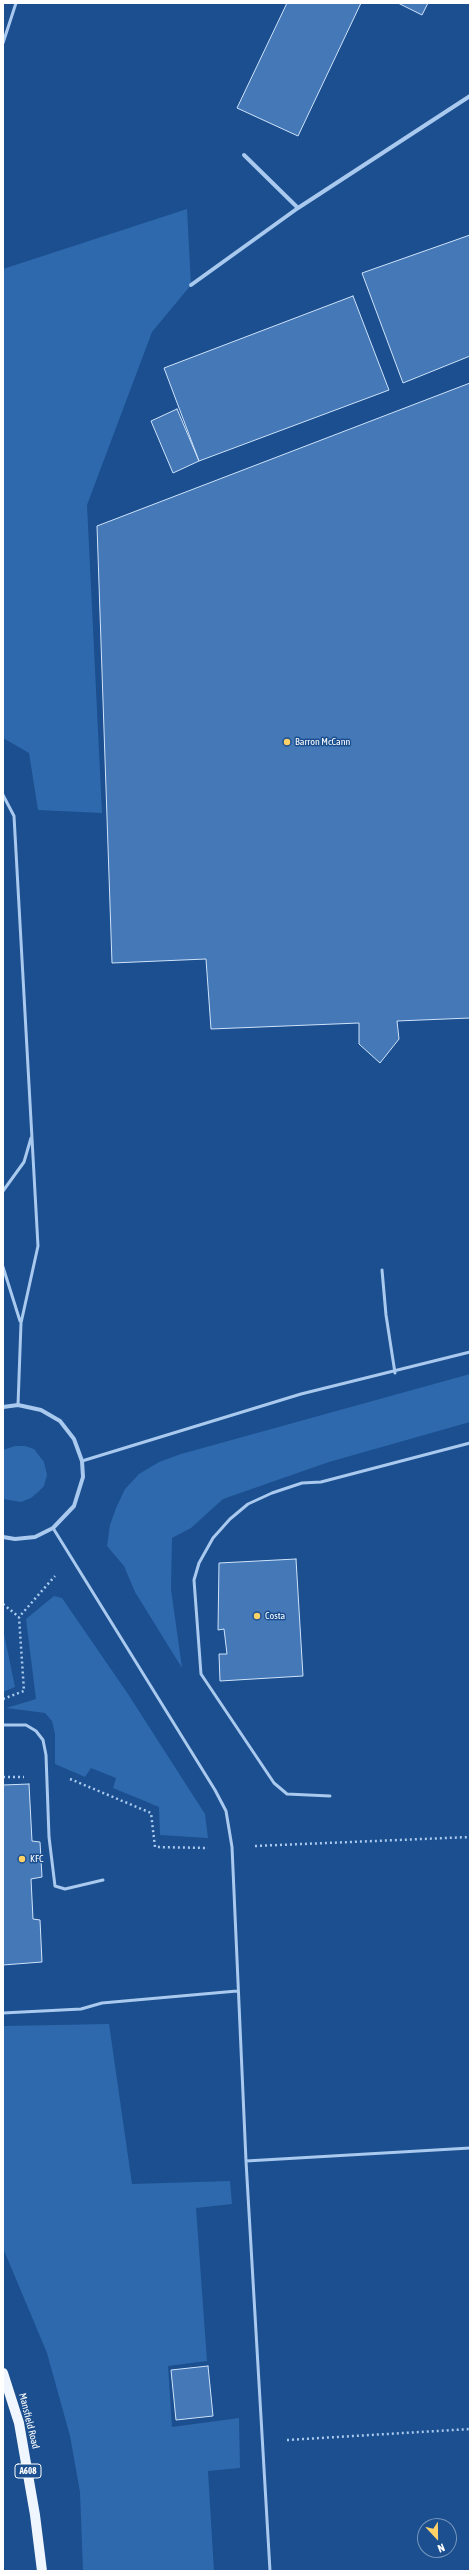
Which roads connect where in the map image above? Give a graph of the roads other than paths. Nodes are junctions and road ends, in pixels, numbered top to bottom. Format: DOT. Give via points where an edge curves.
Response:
graph roads {
  1 [pos="16,3"];
  2 [pos="3,43"];
  3 [pos="470,96"];
  4 [pos="244,156"];
  5 [pos="298,208"];
  6 [pos="191,285"];
  7 [pos="3,795"];
  8 [pos="32,1134"];
  9 [pos="3,1191"];
  10 [pos="3,1267"];
  11 [pos="382,1270"];
  12 [pos="21,1323"];
  13 [pos="470,1352"];
  14 [pos="395,1373"];
  15 [pos="18,1405"];
  16 [pos="3,1407"];
  17 [pos="470,1443"];
  18 [pos="82,1461"];
  19 [pos="53,1528"];
  20 [pos="3,1537"];
  21 [pos="3,1725"];
  22 [pos="330,1796"];
  23 [pos="103,1880"];
  24 [pos="237,1991"];
  25 [pos="3,2013"];
  26 [pos="470,2148"];
  27 [pos="246,2161"];
  28 [pos="3,2373"];
  29 [pos="42,2571"];
  30 [pos="270,2571"];
  1 -- 2 [label="lane"];
  3 -- 5 [label="street"];
  4 -- 5 [label="street"];
  5 -- 6 [label="street"];
  7 -- 8 [label="lane" via="14,816"];
  8 -- 9 [label="lane" via="24,1162"];
  8 -- 12 [label="lane" via="38,1246"];
  10 -- 12 [label="lane"];
  11 -- 14 [label="lane"];
  12 -- 15 [label="lane"];
  13 -- 14 [label="lane"];
  14 -- 18 [label="lane" via="301,1394"];
  15 -- 16 [label="street"];
  15 -- 18 [label="street" via="41,1410 60,1421 74,1439"];
  17 -- 22 [label="lane" via="321,1482 302,1483 248,1504 213,1538 199,1563 194,1580 201,1674 274,1783 287,1794"];
  18 -- 19 [label="street" via="80,1492 74,1506"];
  19 -- 20 [label="street" via="35,1537"];
  19 -- 24 [label="lane" via="226,1811 232,1847"];
  21 -- 23 [label="lane" via="26,1725 36,1731 43,1740 49,1837 56,1886 65,1889"];
  24 -- 25 [label="lane" via="102,2003 81,2009"];
  24 -- 27 [label="lane"];
  26 -- 27 [label="lane"];
  27 -- 30 [label="lane"];
  28 -- 29 [label="main road, Mansfield Road / A608" via="19,2423"];
}
